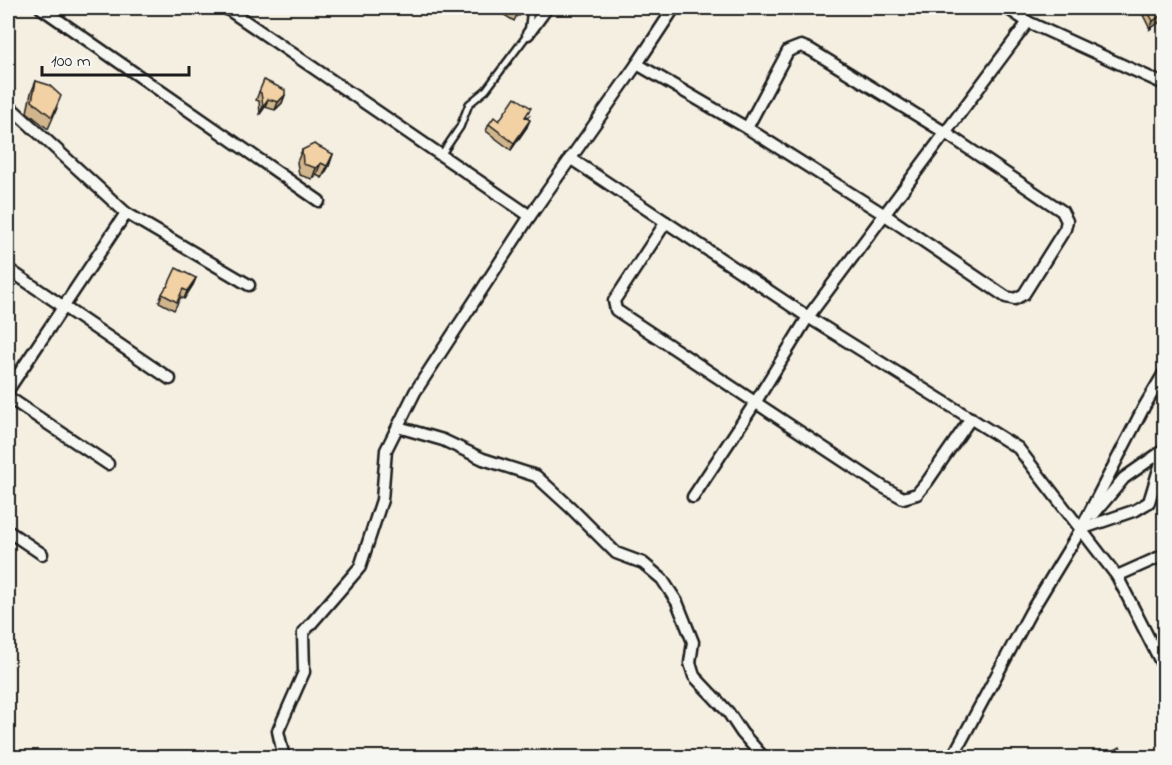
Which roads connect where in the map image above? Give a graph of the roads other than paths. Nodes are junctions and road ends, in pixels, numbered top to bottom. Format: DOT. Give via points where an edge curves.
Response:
graph roads {
  1 [pos="41,8"];
  2 [pos="226,8"];
  3 [pos="531,8"];
  4 [pos="548,8"];
  5 [pos="674,8"];
  6 [pos="1007,8"];
  7 [pos="1028,22"];
  8 [pos="528,34"];
  9 [pos="637,64"];
  10 [pos="1164,84"];
  11 [pos="8,105"];
  12 [pos="747,128"];
  13 [pos="944,132"];
  14 [pos="441,155"];
  15 [pos="570,159"];
  16 [pos="319,201"];
  17 [pos="126,213"];
  18 [pos="885,215"];
  19 [pos="530,216"];
  20 [pos="666,222"];
  21 [pos="8,269"];
  22 [pos="249,285"];
  23 [pos="64,307"];
  24 [pos="808,316"];
  25 [pos="1164,373"];
  26 [pos="171,379"];
  27 [pos="8,390"];
  28 [pos="8,397"];
  29 [pos="755,403"];
  30 [pos="971,418"];
  31 [pos="398,427"];
  32 [pos="1164,451"];
  33 [pos="108,464"];
  34 [pos="693,497"];
  35 [pos="1082,529"];
  36 [pos="8,531"];
  37 [pos="42,554"];
  38 [pos="1164,555"];
  39 [pos="1117,576"];
  40 [pos="1164,668"];
  41 [pos="284,758"];
  42 [pos="764,758"];
  43 [pos="952,758"];
  1 -- 16 [label="street"];
  2 -- 14 [label="street"];
  3 -- 8 [label="lane"];
  4 -- 8 [label="street"];
  5 -- 9 [label="street"];
  6 -- 7 [label="street"];
  7 -- 10 [label="street"];
  7 -- 13 [label="street"];
  8 -- 14 [label="lane" via="486,90 469,104 460,127"];
  9 -- 12 [label="street"];
  9 -- 15 [label="street"];
  11 -- 17 [label="street"];
  12 -- 13 [label="street" via="788,51 801,46"];
  12 -- 18 [label="street"];
  13 -- 18 [label="street"];
  13 -- 18 [label="street" via="1062,211 1067,221 1024,294 1016,299 995,291"];
  14 -- 19 [label="street"];
  15 -- 19 [label="street"];
  15 -- 20 [label="street"];
  17 -- 22 [label="street"];
  17 -- 23 [label="street"];
  18 -- 24 [label="street"];
  19 -- 31 [label="street" via="415,392"];
  20 -- 24 [label="street"];
  20 -- 29 [label="street" via="614,301 616,310"];
  21 -- 23 [label="street"];
  23 -- 26 [label="street"];
  23 -- 27 [label="street"];
  24 -- 29 [label="street"];
  24 -- 30 [label="street"];
  25 -- 35 [label="street"];
  28 -- 33 [label="street"];
  29 -- 30 [label="street" via="903,498 917,494 927,483"];
  29 -- 34 [label="street"];
  30 -- 35 [label="street" via="1018,448"];
  31 -- 41 [label="street" via="386,450 382,500 360,567 303,633 304,672 278,731"];
  31 -- 42 [label="street" via="536,476 616,553 643,563 662,579 677,602 693,642 690,663 694,676"];
  32 -- 35 [label="street" via="1124,478"];
  32 -- 35 [label="street" via="1149,502"];
  35 -- 39 [label="street"];
  35 -- 43 [label="street" via="1030,613"];
  36 -- 37 [label="street"];
  38 -- 39 [label="street"];
  39 -- 40 [label="street"];
}
